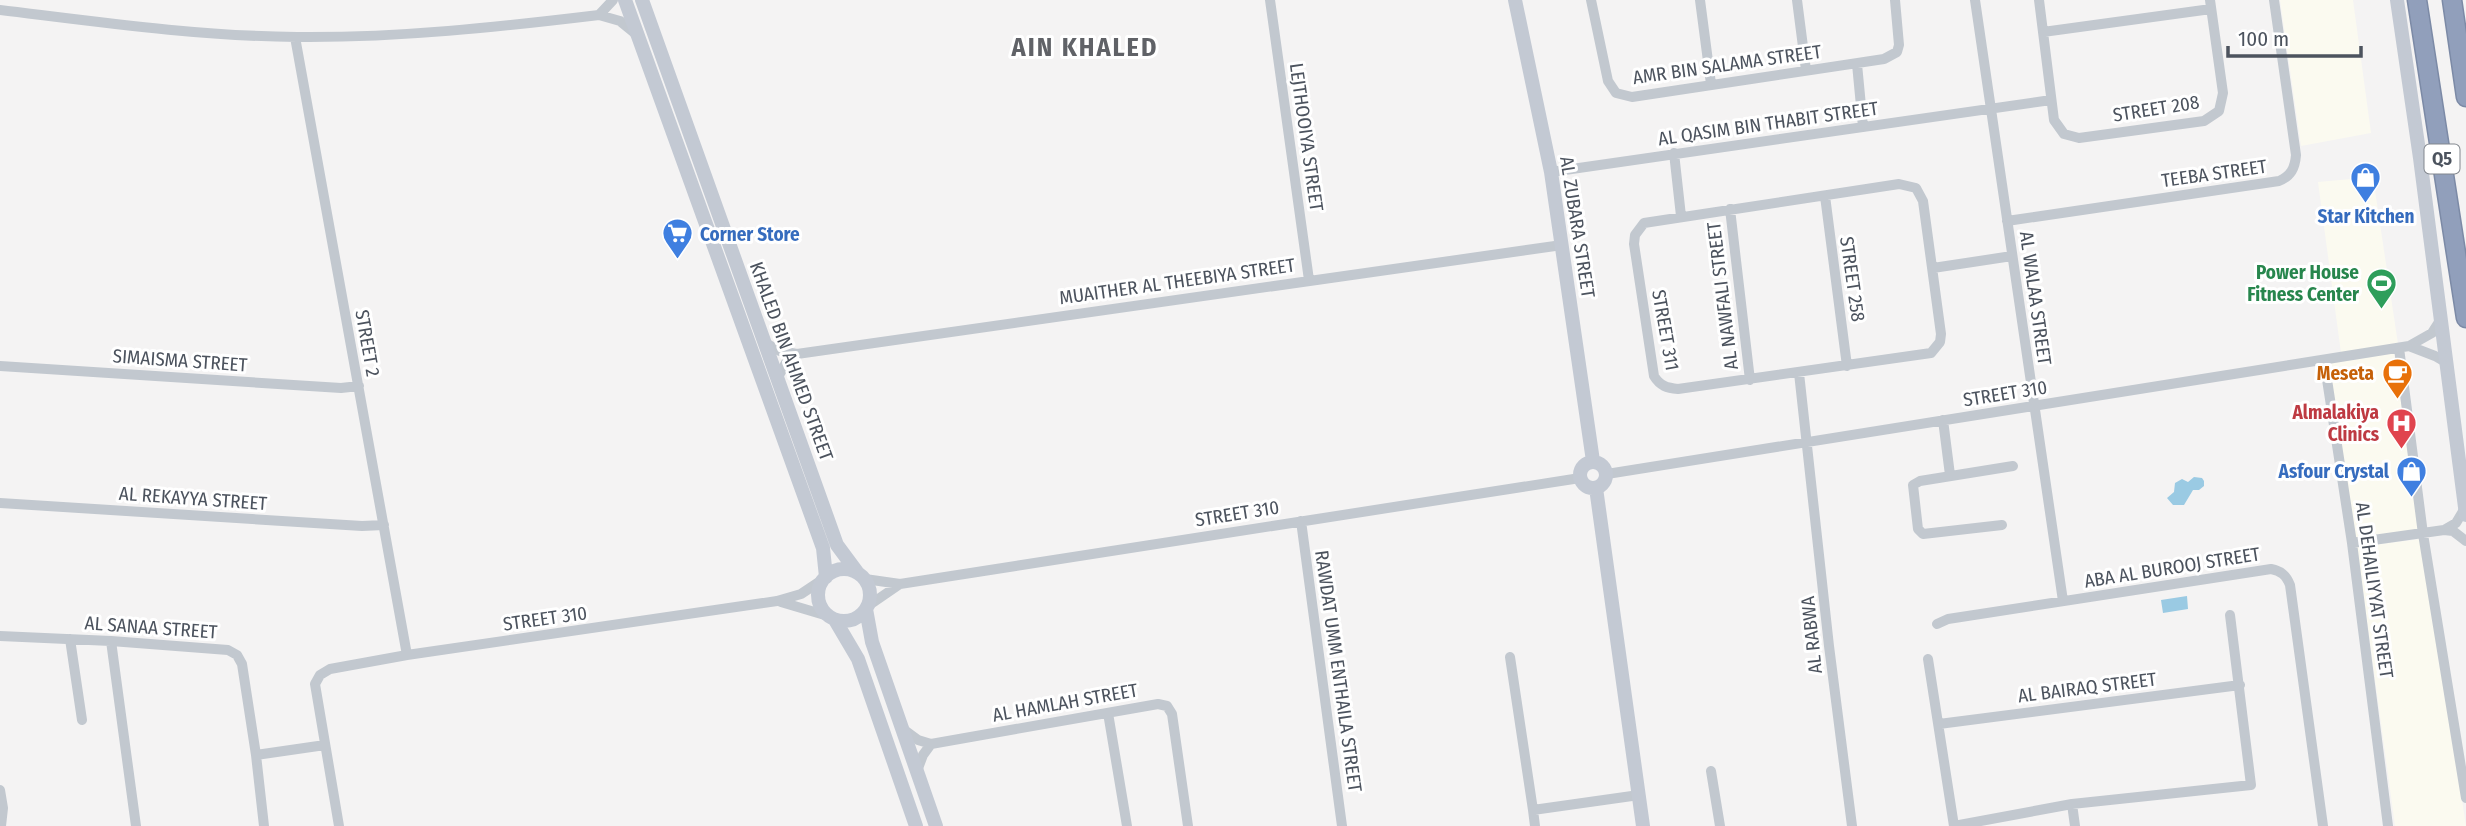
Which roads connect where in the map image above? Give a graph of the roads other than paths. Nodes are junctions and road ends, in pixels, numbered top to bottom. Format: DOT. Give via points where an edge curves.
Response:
graph roads {
  1 [pos="613,0"];
  2 [pos="625,0"];
  3 [pos="642,0"];
  4 [pos="1270,0"];
  5 [pos="1515,0"];
  6 [pos="1591,0"];
  7 [pos="1700,0"];
  8 [pos="1797,0"];
  9 [pos="1895,0"];
  10 [pos="1975,0"];
  11 [pos="2039,0"];
  12 [pos="2274,0"];
  13 [pos="2397,0"];
  14 [pos="2417,0"];
  15 [pos="2452,0"];
  16 [pos="2210,4"];
  17 [pos="0,10"];
  18 [pos="599,15"];
  19 [pos="2043,32"];
  20 [pos="636,35"];
  21 [pos="295,37"];
  22 [pos="1857,64"];
  23 [pos="1806,71"];
  24 [pos="1711,84"];
  25 [pos="2466,97"];
  26 [pos="2051,100"];
  27 [pos="1990,110"];
  28 [pos="1863,127"];
  29 [pos="1674,153"];
  30 [pos="1551,172"];
  31 [pos="1825,196"];
  32 [pos="1730,209"];
  33 [pos="1681,216"];
  34 [pos="2007,221"];
  35 [pos="1562,245"];
  36 [pos="2012,256"];
  37 [pos="1933,268"];
  38 [pos="1309,280"];
  39 [pos="2441,318"];
  40 [pos="2466,318"];
  41 [pos="765,343"];
  42 [pos="2404,347"];
  43 [pos="797,354"];
  44 [pos="2324,360"];
  45 [pos="2446,363"];
  46 [pos="0,366"];
  47 [pos="1847,366"];
  48 [pos="1799,373"];
  49 [pos="778,377"];
  50 [pos="1750,380"];
  51 [pos="359,386"];
  52 [pos="2034,406"];
  53 [pos="1943,420"];
  54 [pos="1808,440"];
  55 [pos="1593,461"];
  56 [pos="2013,467"];
  57 [pos="1607,474"];
  58 [pos="1950,475"];
  59 [pos="1580,478"];
  60 [pos="1596,488"];
  61 [pos="0,503"];
  62 [pos="2465,511"];
  63 [pos="1301,521"];
  64 [pos="384,525"];
  65 [pos="2002,525"];
  66 [pos="2444,530"];
  67 [pos="2423,534"];
  68 [pos="2466,541"];
  69 [pos="2352,544"];
  70 [pos="861,576"];
  71 [pos="824,578"];
  72 [pos="900,584"];
  73 [pos="777,601"];
  74 [pos="2063,601"];
  75 [pos="867,608"];
  76 [pos="2230,615"];
  77 [pos="832,618"];
  78 [pos="1937,624"];
  79 [pos="0,636"];
  80 [pos="69,639"];
  81 [pos="111,641"];
  82 [pos="407,655"];
  83 [pos="1510,657"];
  84 [pos="1928,659"];
  85 [pos="2240,685"];
  86 [pos="1108,713"];
  87 [pos="82,720"];
  88 [pos="1939,724"];
  89 [pos="902,729"];
  90 [pos="931,744"];
  91 [pos="325,746"];
  92 [pos="256,755"];
  93 [pos="917,771"];
  94 [pos="1711,771"];
  95 [pos="0,790"];
  96 [pos="1639,795"];
  97 [pos="2466,798"];
  98 [pos="2072,804"];
  99 [pos="1533,810"];
  100 [pos="1,826"];
  101 [pos="136,826"];
  102 [pos="264,826"];
  103 [pos="339,826"];
  104 [pos="916,826"];
  105 [pos="936,826"];
  106 [pos="1128,826"];
  107 [pos="1188,826"];
  108 [pos="1342,826"];
  109 [pos="1535,826"];
  110 [pos="1643,826"];
  111 [pos="1720,826"];
  112 [pos="1852,826"];
  113 [pos="2075,826"];
  114 [pos="2323,826"];
  115 [pos="2388,826"];
  1 -- 18 [label="street"];
  2 -- 20 [label="main road, KHALED BIN AHMED STREET"];
  3 -- 41 [label="main road, KHALED BIN AHMED STREET"];
  4 -- 38 [label="street, LEJTHOOIYA STREET"];
  5 -- 30 [label="main road, AL ZUBARA STREET"];
  6 -- 24 [label="street, AMR BIN SALAMA STREET" via="1608,81 1616,93 1632,97"];
  7 -- 24 [label="street"];
  8 -- 23 [label="street"];
  9 -- 22 [label="street, AMR BIN SALAMA STREET" via="1900,38 1897,52 1884,60"];
  10 -- 27 [label="street, AL WALAA STREET"];
  11 -- 19 [label="street, STREET 208"];
  12 -- 34 [label="street, TEEBA STREET" via="2296,155 2287,177"];
  13 -- 39 [label="main road"];
  14 -- 40 [label="highway, Q5"];
  15 -- 25 [label="highway"];
  16 -- 19 [label="street"];
  16 -- 26 [label="street, STREET 208" via="2223,93 2219,111 2213,116 2080,138 2059,129"];
  17 -- 21 [label="street" via="150,28"];
  18 -- 20 [label="street" via="620,21"];
  18 -- 21 [label="street" via="426,33"];
  19 -- 26 [label="street, STREET 208"];
  20 -- 71 [label="main road, KHALED BIN AHMED STREET" via="822,548"];
  21 -- 51 [label="street, STREET 2"];
  22 -- 23 [label="street, AMR BIN SALAMA STREET"];
  22 -- 28 [label="street"];
  23 -- 24 [label="street, AMR BIN SALAMA STREET"];
  26 -- 27 [label="street"];
  27 -- 28 [label="street, AL QASIM BIN THABIT STREET"];
  27 -- 34 [label="street, AL WALAA STREET"];
  28 -- 29 [label="street, AL QASIM BIN THABIT STREET"];
  29 -- 30 [label="street, AL QASIM BIN THABIT STREET"];
  29 -- 33 [label="street"];
  30 -- 35 [label="main road, AL ZUBARA STREET"];
  31 -- 32 [label="street, STREET 311"];
  31 -- 37 [label="street, STREET 311" via="1899,184 1916,188 1923,201"];
  31 -- 47 [label="street, STREET 258"];
  32 -- 33 [label="street, STREET 311"];
  32 -- 50 [label="street, AL NAWFALI STREET"];
  33 -- 50 [label="street, STREET 311" via="1644,223 1635,235 1654,376 1663,386 1678,389"];
  34 -- 36 [label="street, AL WALAA STREET"];
  35 -- 38 [label="street, MUAITHER AL THEEBIYA STREET"];
  35 -- 55 [label="main road, AL ZUBARA STREET"];
  36 -- 37 [label="street"];
  36 -- 52 [label="street, AL WALAA STREET"];
  37 -- 47 [label="street, STREET 311" via="1941,334 1937,348 1922,356"];
  38 -- 43 [label="street, MUAITHER AL THEEBIYA STREET"];
  39 -- 42 [label="street, STREET 310" via="2431,333"];
  39 -- 45 [label="main road"];
  41 -- 43 [label="street, MUAITHER AL THEEBIYA STREET"];
  41 -- 49 [label="main road, KHALED BIN AHMED STREET"];
  42 -- 44 [label="street, STREET 310"];
  42 -- 45 [label="street"];
  42 -- 67 [label="street"];
  43 -- 49 [label="street" via="786,361"];
  44 -- 52 [label="street, STREET 310"];
  44 -- 69 [label="street, AL DEHAILIYYAT STREET"];
  45 -- 62 [label="main road"];
  46 -- 51 [label="street, SIMAISMA STREET"];
  47 -- 48 [label="street, STREET 311"];
  48 -- 50 [label="street, STREET 311"];
  48 -- 54 [label="street"];
  49 -- 70 [label="main road, KHALED BIN AHMED STREET" via="837,545"];
  51 -- 64 [label="street, STREET 2"];
  52 -- 53 [label="street, STREET 310"];
  52 -- 74 [label="street, AL WALAA STREET"];
  53 -- 54 [label="street, STREET 310"];
  53 -- 58 [label="street"];
  54 -- 57 [label="street, STREET 310"];
  54 -- 112 [label="street, AL RABWA"];
  55 -- 57 [label="main road"];
  55 -- 59 [label="main road" via="1581,468"];
  56 -- 58 [label="street"];
  57 -- 60 [label="main road"];
  58 -- 65 [label="street" via="1913,485 1920,532"];
  59 -- 60 [label="main road" via="1586,486"];
  59 -- 63 [label="street, STREET 310"];
  60 -- 96 [label="main road"];
  61 -- 64 [label="street, AL REKAYYA STREET"];
  62 -- 66 [label="street"];
  63 -- 72 [label="street, STREET 310"];
  63 -- 108 [label="street, RAWDAT UMM ENTHAILA STREET"];
  64 -- 82 [label="street, STREET 2"];
  66 -- 67 [label="street"];
  66 -- 68 [label="street"];
  67 -- 69 [label="street"];
  67 -- 97 [label="street"];
  69 -- 115 [label="street, AL DEHAILIYYAT STREET"];
  70 -- 71 [label="main road" via="844,569"];
  70 -- 72 [label="street, STREET 310"];
  70 -- 75 [label="main road" via="870,592"];
  71 -- 73 [label="street, STREET 310" via="802,594"];
  71 -- 77 [label="main road" via="819,603"];
  72 -- 75 [label="street, STREET 310"];
  73 -- 77 [label="street, STREET 310"];
  73 -- 82 [label="street, STREET 310"];
  74 -- 78 [label="street, ABA AL BUROOJ STREET"];
  74 -- 114 [label="street, ABA AL BUROOJ STREET" via="2270,569 2283,574 2290,585"];
  75 -- 77 [label="main road" via="849,621"];
  75 -- 89 [label="main road" via="869,632"];
  76 -- 85 [label="street"];
  77 -- 104 [label="main road" via="858,659"];
  79 -- 80 [label="street, AL SANAA STREET"];
  80 -- 81 [label="street, AL SANAA STREET"];
  80 -- 87 [label="street"];
  81 -- 92 [label="street, AL SANAA STREET" via="228,650 237,655"];
  81 -- 101 [label="street"];
  82 -- 91 [label="street, STREET 310" via="330,669 320,675 315,684"];
  83 -- 99 [label="street"];
  84 -- 88 [label="street"];
  85 -- 88 [label="street, AL BAIRAQ STREET"];
  85 -- 98 [label="street" via="2251,785"];
  86 -- 90 [label="street, AL HAMLAH STREET"];
  86 -- 106 [label="street"];
  86 -- 107 [label="street, AL HAMLAH STREET" via="1167,706 1172,714"];
  88 -- 98 [label="street" via="1954,826"];
  89 -- 90 [label="street"];
  89 -- 93 [label="main road"];
  90 -- 93 [label="street"];
  91 -- 92 [label="street"];
  91 -- 103 [label="street"];
  92 -- 102 [label="street, AL SANAA STREET"];
  93 -- 105 [label="main road"];
  94 -- 111 [label="street"];
  95 -- 100 [label="street"];
  96 -- 99 [label="street"];
  96 -- 110 [label="main road"];
  98 -- 113 [label="street"];
  99 -- 109 [label="street"];
}
